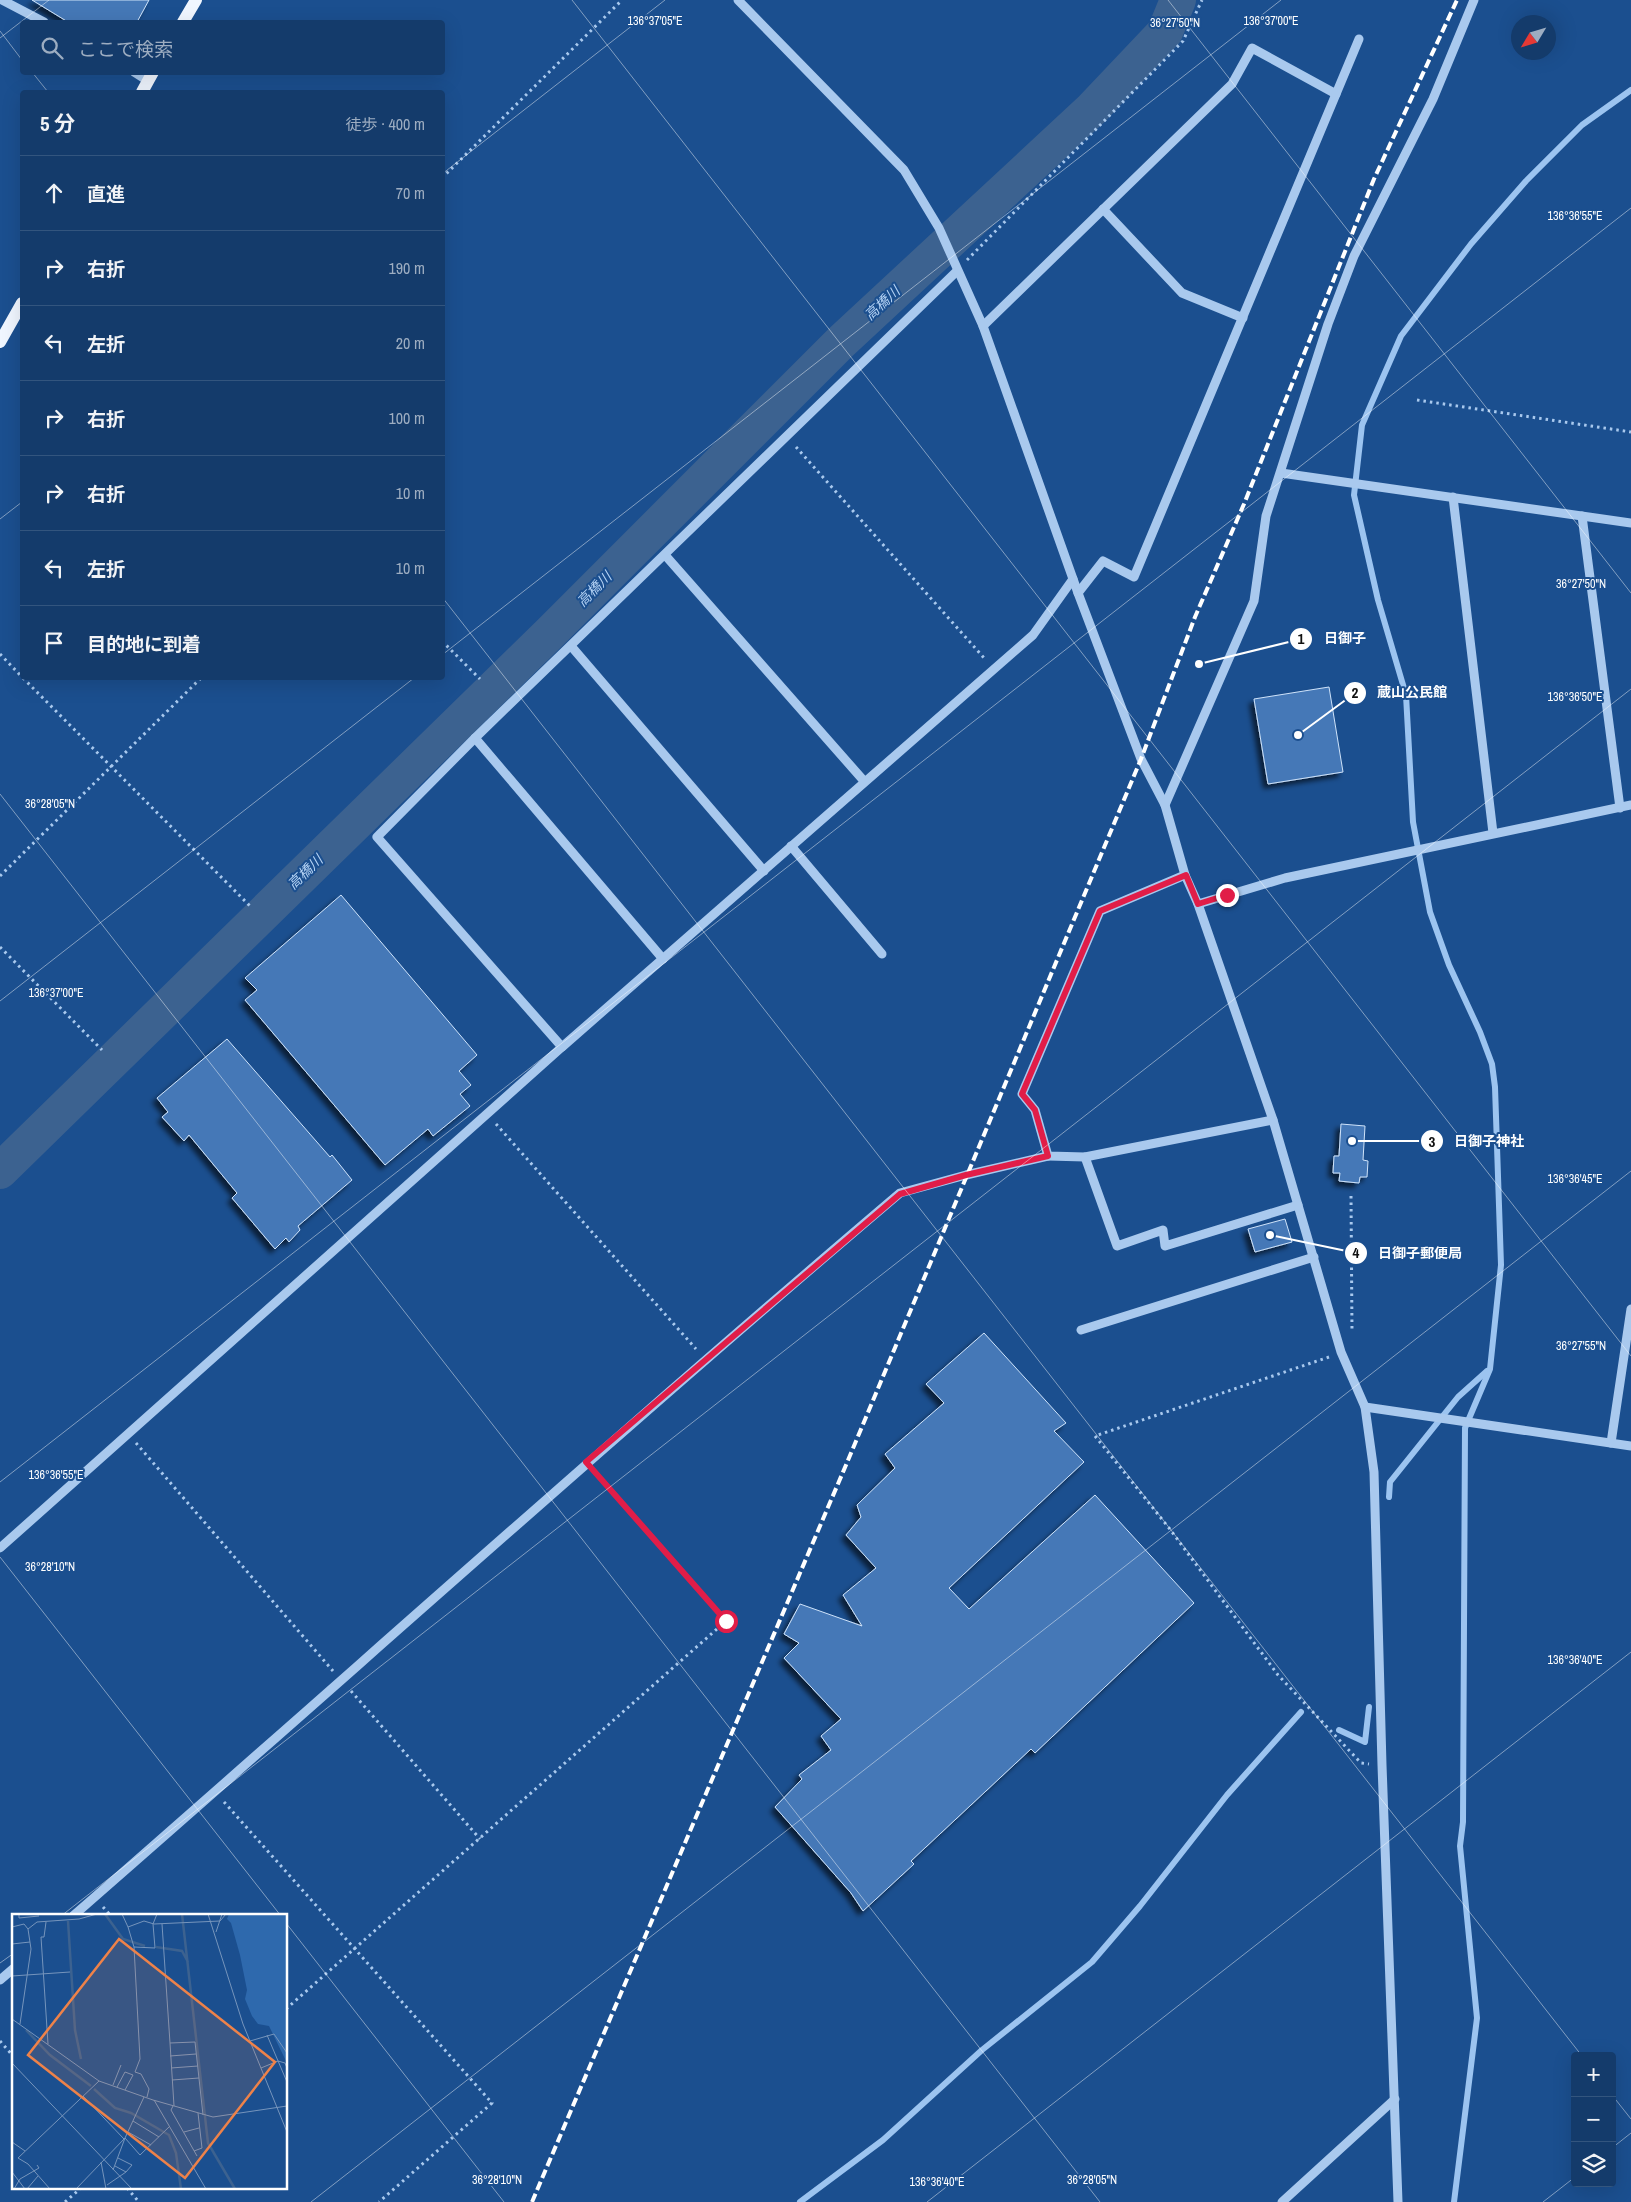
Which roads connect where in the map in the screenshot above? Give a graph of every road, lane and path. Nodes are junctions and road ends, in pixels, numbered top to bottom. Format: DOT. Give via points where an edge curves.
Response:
graph roads {
  1 [pos="2,0"];
  2 [pos="196,0"];
  3 [pos="622,0"];
  4 [pos="738,0"];
  5 [pos="1202,0"];
  6 [pos="1474,0"];
  7 [pos="40,20"];
  8 [pos="184,20"];
  9 [pos="1360,39"];
  10 [pos="151,77"];
  11 [pos="143,90"];
  12 [pos="1336,94"];
  13 [pos="445,175"];
  14 [pos="1103,209"];
  15 [pos="957,270"];
  16 [pos="20,307"];
  17 [pos="1243,318"];
  18 [pos="982,326"];
  19 [pos="0,342"];
  20 [pos="1417,400"];
  21 [pos="1631,432"];
  22 [pos="787,437"];
  23 [pos="1280,472"];
  24 [pos="1453,497"];
  25 [pos="1582,516"];
  26 [pos="1631,523"];
  27 [pos="665,555"];
  28 [pos="1073,579"];
  29 [pos="1078,593"];
  30 [pos="445,644"];
  31 [pos="571,646"];
  32 [pos="0,654"];
  33 [pos="994,669"];
  34 [pos="20,674"];
  35 [pos="480,679"];
  36 [pos="26,680"];
  37 [pos="199,680"];
  38 [pos="475,738"];
  39 [pos="111,766"];
  40 [pos="864,781"];
  41 [pos="1165,805"];
  42 [pos="1631,805"];
  43 [pos="1620,808"];
  44 [pos="1492,833"];
  45 [pos="791,846"];
  46 [pos="764,871"];
  47 [pos="1186,875"];
  48 [pos="0,876"];
  49 [pos="1198,904"];
  50 [pos="251,907"];
  51 [pos="0,947"];
  52 [pos="882,954"];
  53 [pos="663,959"];
  54 [pos="562,1047"];
  55 [pos="102,1050"];
  56 [pos="487,1114"];
  57 [pos="1273,1120"];
  58 [pos="1048,1156"];
  59 [pos="1085,1156"];
  60 [pos="1350,1196"];
  61 [pos="1298,1205"];
  62 [pos="1314,1257"];
  63 [pos="1631,1309"];
  64 [pos="1081,1330"];
  65 [pos="1342,1352"];
  66 [pos="705,1359"];
  67 [pos="1365,1407"];
  68 [pos="128,1433"];
  69 [pos="1611,1443"];
  70 [pos="1631,1446"];
  71 [pos="586,1462"];
  72 [pos="0,1548"];
  73 [pos="342,1681"];
  74 [pos="1382,1766"];
  75 [pos="215,1792"];
  76 [pos="480,1839"];
  77 [pos="75,1914"];
  78 [pos="355,1949"];
  79 [pos="12,1970"];
  80 [pos="0,1980"];
  81 [pos="288,2007"];
  82 [pos="0,2041"];
  83 [pos="12,2055"];
  84 [pos="1395,2099"];
  85 [pos="79,2190"];
  86 [pos="129,2190"];
  87 [pos="65,2202"];
  88 [pos="139,2202"];
  89 [pos="379,2202"];
  90 [pos="1282,2202"];
  91 [pos="1398,2202"];
  1 -- 7 [label="street"];
  2 -- 8 [label="main road"];
  3 -- 13 [label="path"];
  4 -- 15 [label="street" via="904,170 940,228"];
  5 -- 15 [label="path" via="1183,41"];
  6 -- 23 [label="street" via="1433,99 1354,256 1328,324"];
  9 -- 12 [label="street"];
  10 -- 11 [label="main road"];
  12 -- 14 [label="street" via="1252,48 1232,84"];
  12 -- 17 [label="street"];
  14 -- 17 [label="street" via="1182,293"];
  14 -- 18 [label="street"];
  15 -- 18 [label="street"];
  15 -- 22 [label="street"];
  16 -- 19 [label="main road"];
  17 -- 29 [label="street" via="1134,577 1103,561"];
  18 -- 28 [label="street"];
  20 -- 21 [label="path"];
  22 -- 27 [label="street"];
  22 -- 33 [label="path"];
  23 -- 24 [label="street"];
  23 -- 41 [label="street" via="1266,516 1254,601"];
  24 -- 25 [label="street"];
  24 -- 44 [label="street"];
  25 -- 26 [label="street"];
  25 -- 43 [label="street"];
  27 -- 31 [label="street"];
  27 -- 40 [label="street"];
  28 -- 29 [label="street"];
  28 -- 33 [label="street" via="1033,635"];
  29 -- 41 [label="street" via="1141,759"];
  30 -- 35 [label="path"];
  31 -- 38 [label="street"];
  31 -- 46 [label="street"];
  32 -- 34 [label="path"];
  33 -- 40 [label="street"];
  36 -- 39 [label="path"];
  37 -- 39 [label="path"];
  38 -- 53 [label="street"];
  38 -- 54 [label="street" via="377,836"];
  39 -- 48 [label="path"];
  39 -- 50 [label="path"];
  40 -- 45 [label="street"];
  41 -- 47 [label="street"];
  42 -- 43 [label="street"];
  43 -- 44 [label="street"];
  44 -- 49 [label="street" via="1285,878"];
  45 -- 46 [label="street"];
  45 -- 52 [label="street"];
  46 -- 53 [label="street"];
  47 -- 49 [label="street"];
  47 -- 58 [label="street" via="1100,911 1022,1094 1035,1110"];
  49 -- 57 [label="street"];
  51 -- 55 [label="path"];
  53 -- 54 [label="street"];
  54 -- 56 [label="street"];
  56 -- 66 [label="path"];
  56 -- 68 [label="street"];
  57 -- 59 [label="street"];
  57 -- 61 [label="street"];
  58 -- 59 [label="street"];
  58 -- 66 [label="street" via="900,1194"];
  59 -- 61 [label="street" via="1117,1246 1163,1230 1165,1246"];
  60 -- 65 [label="path" via="1352,1344"];
  61 -- 62 [label="street"];
  62 -- 64 [label="street"];
  62 -- 65 [label="street"];
  63 -- 69 [label="street"];
  65 -- 67 [label="street"];
  65 -- 74 [label="path" via="1095,1436 1169,1528 1278,1675 1361,1763"];
  66 -- 71 [label="street"];
  67 -- 69 [label="street"];
  67 -- 74 [label="street" via="1374,1472"];
  68 -- 72 [label="street"];
  68 -- 73 [label="path"];
  69 -- 70 [label="street"];
  71 -- 73 [label="street"];
  71 -- 76 [label="path" via="726,1621"];
  73 -- 75 [label="street"];
  73 -- 76 [label="path"];
  74 -- 84 [label="street"];
  75 -- 77 [label="street"];
  75 -- 78 [label="path"];
  76 -- 78 [label="path"];
  78 -- 81 [label="path"];
  78 -- 89 [label="path" via="492,2103"];
  79 -- 80 [label="street"];
  82 -- 83 [label="path"];
  84 -- 90 [label="street"];
  84 -- 91 [label="street"];
  85 -- 87 [label="path"];
  86 -- 88 [label="path"];
}
